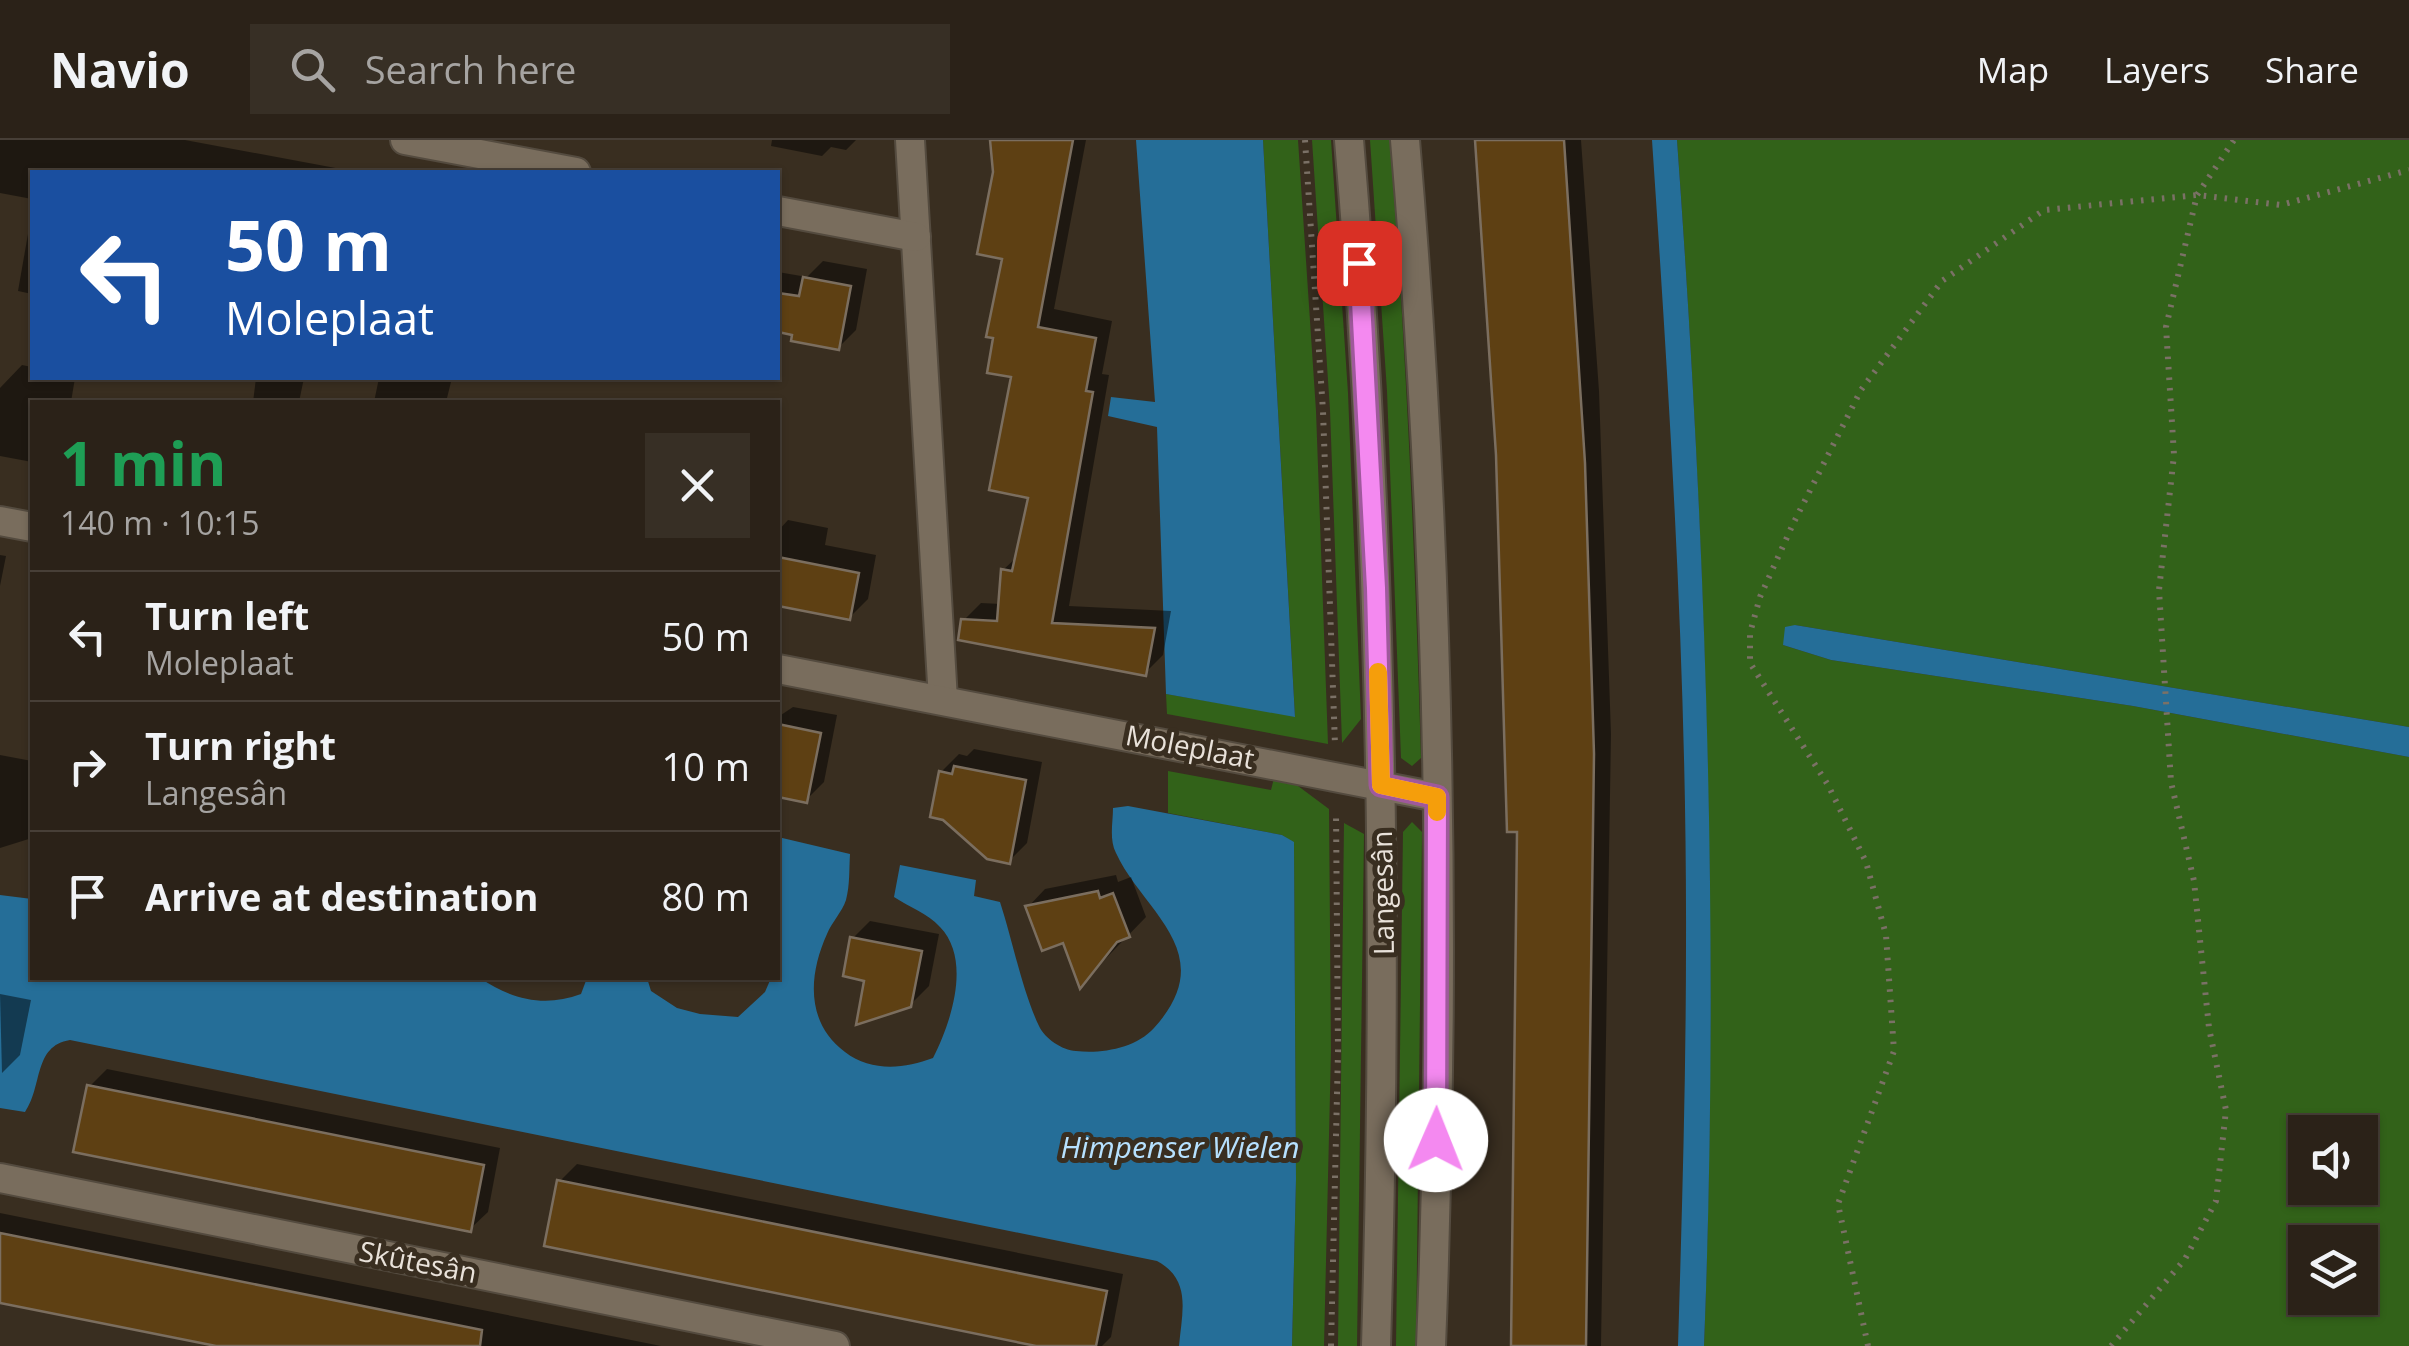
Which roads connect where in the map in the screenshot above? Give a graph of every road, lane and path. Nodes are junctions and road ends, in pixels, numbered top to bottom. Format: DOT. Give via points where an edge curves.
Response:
graph roads {
  1 [pos="405,140"];
  2 [pos="910,140"];
  3 [pos="1349,140"];
  4 [pos="1405,140"];
  5 [pos="2234,140"];
  6 [pos="565,170"];
  7 [pos="2409,170"];
  8 [pos="2197,195"];
  9 [pos="780,211"];
  10 [pos="916,237"];
  11 [pos="0,521"];
  12 [pos="30,527"];
  13 [pos="780,669"];
  14 [pos="943,700"];
  15 [pos="1381,785"];
  16 [pos="1437,797"];
  17 [pos="0,1178"];
  18 [pos="835,1346"];
  19 [pos="1376,1346"];
  20 [pos="1430,1346"];
  21 [pos="1868,1346"];
  22 [pos="2111,1346"];
  1 -- 6 [label="street"];
  2 -- 10 [label="street"];
  3 -- 15 [label="street, Langesân" via="1371,470"];
  4 -- 16 [label="street, Langesân" via="1428,508"];
  5 -- 8 [label="path"];
  7 -- 8 [label="path" via="2280,205"];
  8 -- 21 [label="path" via="2044,210 1942,281 1862,390 1760,597 1750,662 1866,862 1886,935 1894,1051 1838,1204"];
  8 -- 22 [label="path" via="2166,328 2174,455 2159,590 2171,782 2194,881 2209,1028 2226,1110 2216,1202 2185,1259"];
  9 -- 10 [label="street"];
  10 -- 14 [label="street"];
  11 -- 12 [label="street"];
  13 -- 14 [label="street, Moleplaat"];
  14 -- 15 [label="street, Moleplaat"];
  15 -- 16 [label="street, Moleplaat"];
  15 -- 19 [label="street, Langesân"];
  16 -- 20 [label="street, Langesân"];
  17 -- 18 [label="street, Skûtesân"];
}
